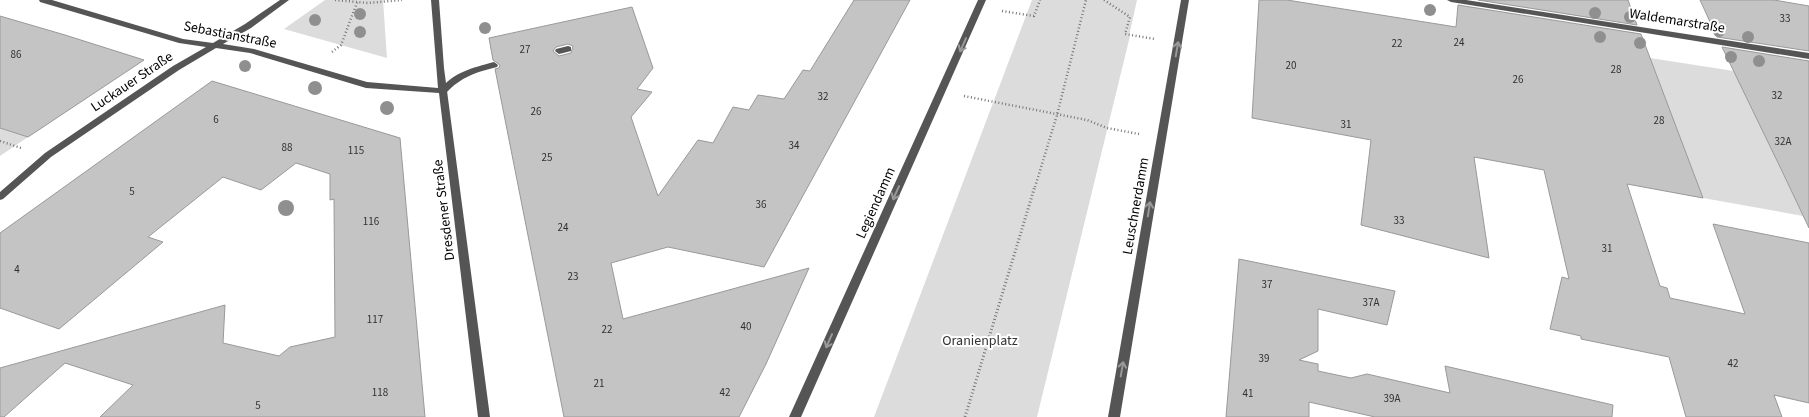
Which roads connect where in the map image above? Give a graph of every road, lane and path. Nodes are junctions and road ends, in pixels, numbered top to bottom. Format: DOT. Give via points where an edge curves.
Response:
graph roads {
  1 [pos="43,0"];
  2 [pos="286,0"];
  3 [pos="335,0"];
  4 [pos="402,0"];
  5 [pos="435,0"];
  6 [pos="982,0"];
  7 [pos="1040,0"];
  8 [pos="1086,0"];
  9 [pos="1104,0"];
  10 [pos="1185,0"];
  11 [pos="1451,0"];
  12 [pos="357,2"];
  13 [pos="1027,15"];
  14 [pos="1125,34"];
  15 [pos="214,46"];
  16 [pos="1809,56"];
  17 [pos="494,66"];
  18 [pos="309,68"];
  19 [pos="443,92"];
  20 [pos="941,92"];
  21 [pos="1057,115"];
  22 [pos="1161,138"];
  23 [pos="0,197"];
  24 [pos="484,417"];
  25 [pos="795,417"];
  26 [pos="965,417"];
  27 [pos="1114,417"];
  1 -- 15 [label="street, Sebastianstraße" via="182,41"];
  2 -- 15 [label="street, Luckauer Straße"];
  3 -- 12 [label="path"];
  4 -- 12 [label="path"];
  5 -- 19 [label="street, Dresdener Straße"];
  6 -- 20 [label="street, Legiendamm, one-way"];
  7 -- 13 [label="path" via="1034,16"];
  8 -- 21 [label="path"];
  9 -- 14 [label="path" via="1130,17"];
  22 -- 10 [label="street, Leuschnerdamm, one-way"];
  11 -- 16 [label="street, Waldemarstraße"];
  12 -- 18 [label="path" via="341,45"];
  15 -- 18 [label="street, Sebastianstraße" via="251,51"];
  15 -- 23 [label="street, Luckauer Straße" via="48,155"];
  17 -- 19 [label="street" via="454,78"];
  18 -- 19 [label="street, Sebastianstraße" via="366,85"];
  19 -- 24 [label="street, Dresdener Straße"];
  20 -- 21 [label="path"];
  20 -- 25 [label="street, Legiendamm, one-way"];
  21 -- 22 [label="path"];
  21 -- 26 [label="path"];
  27 -- 22 [label="street, Leuschnerdamm, one-way"];
}
